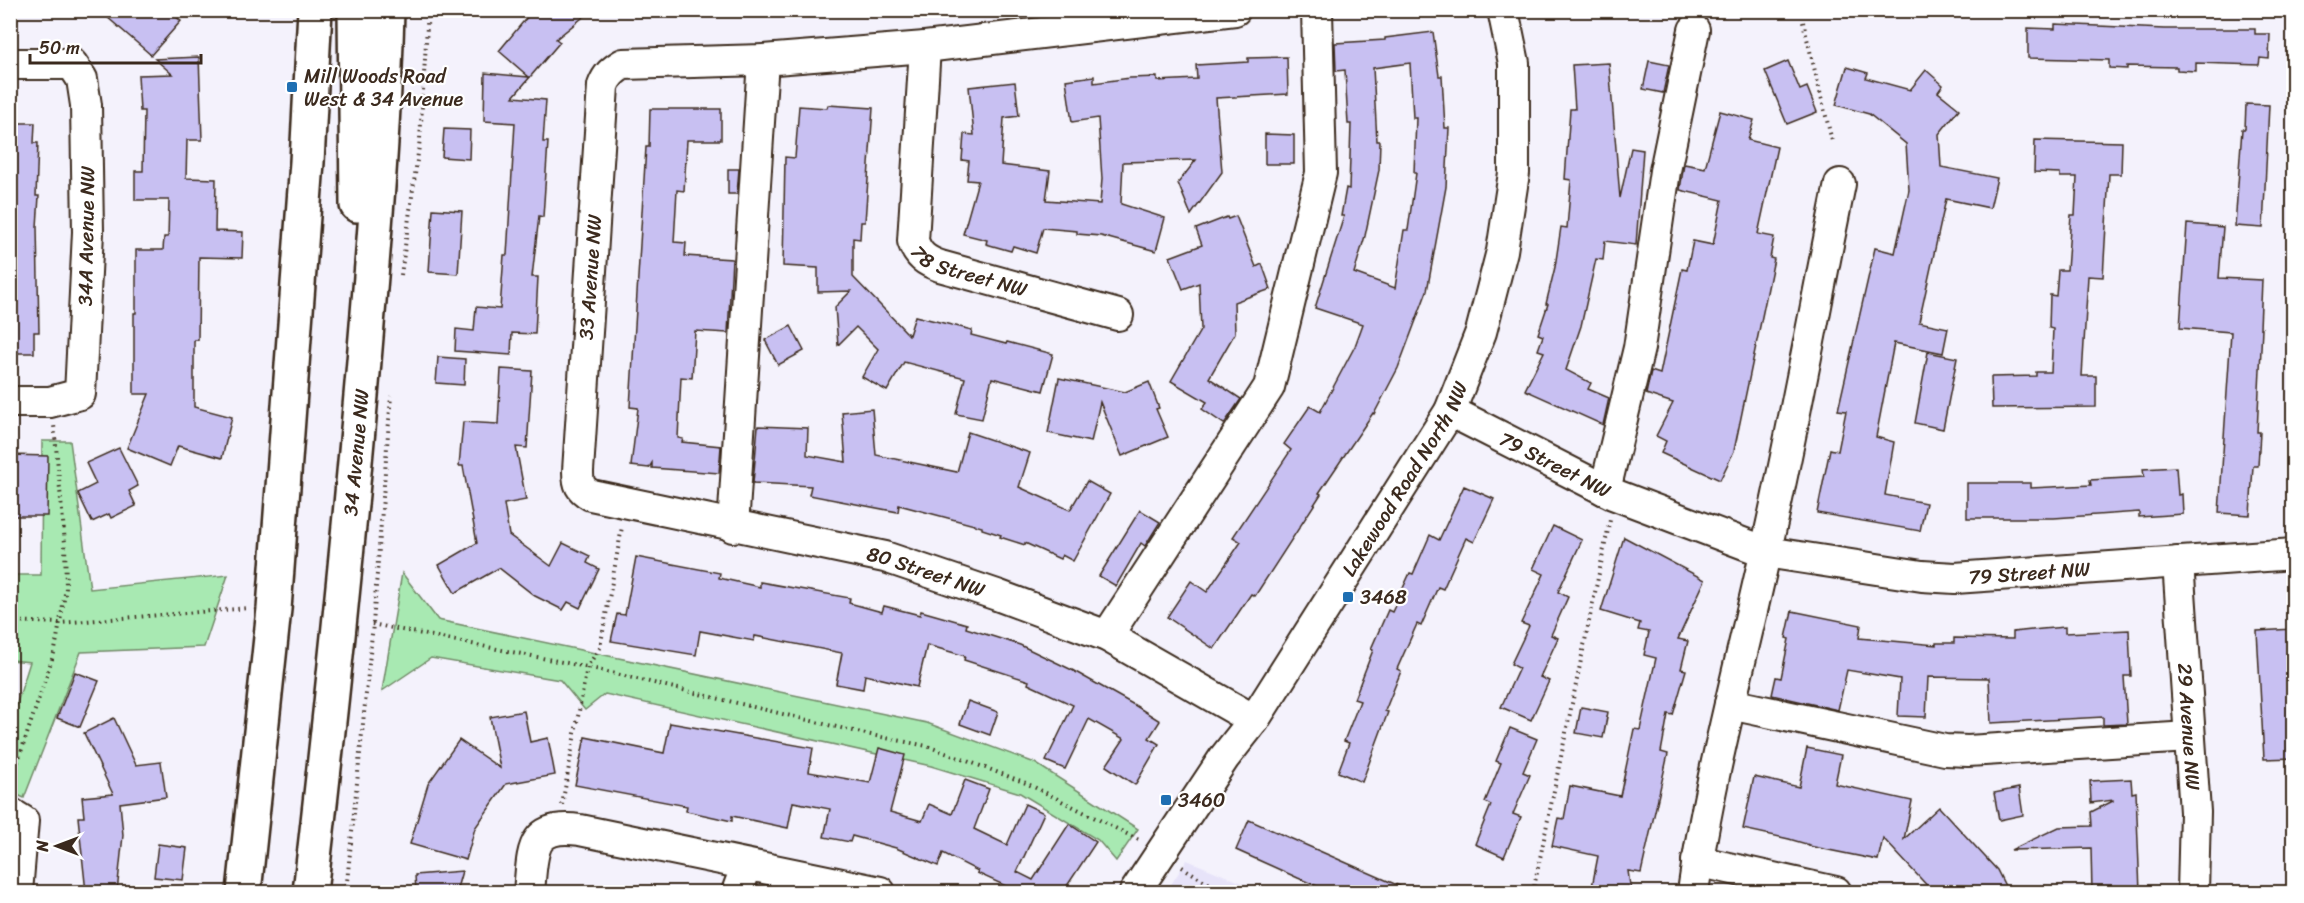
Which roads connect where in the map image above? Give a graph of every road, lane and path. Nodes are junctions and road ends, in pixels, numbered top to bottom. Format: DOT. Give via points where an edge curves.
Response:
graph roads {
  1 [pos="315,10"];
  2 [pos="355,10"];
  3 [pos="387,10"];
  4 [pos="395,10"];
  5 [pos="428,10"];
  6 [pos="1235,10"];
  7 [pos="1317,10"];
  8 [pos="1503,10"];
  9 [pos="1803,22"];
  10 [pos="1694,30"];
  11 [pos="386,46"];
  12 [pos="925,47"];
  13 [pos="764,60"];
  14 [pos="10,64"];
  15 [pos="1832,141"];
  16 [pos="1840,184"];
  17 [pos="400,282"];
  18 [pos="368,311"];
  19 [pos="1118,315"];
  20 [pos="392,388"];
  21 [pos="10,402"];
  22 [pos="1450,411"];
  23 [pos="54,425"];
  24 [pos="578,483"];
  25 [pos="1605,490"];
  26 [pos="1610,519"];
  27 [pos="622,526"];
  28 [pos="733,527"];
  29 [pos="1766,552"];
  30 [pos="2294,554"];
  31 [pos="2178,562"];
  32 [pos="255,608"];
  33 [pos="10,621"];
  34 [pos="365,622"];
  35 [pos="60,623"];
  36 [pos="373,624"];
  37 [pos="1107,636"];
  38 [pos="587,667"];
  39 [pos="1730,704"];
  40 [pos="1254,720"];
  41 [pos="2189,737"];
  42 [pos="10,785"];
  43 [pos="560,812"];
  44 [pos="17,817"];
  45 [pos="1142,842"];
  46 [pos="1697,861"];
  47 [pos="1176,863"];
  48 [pos="747,865"];
  49 [pos="17,892"];
  50 [pos="244,892"];
  51 [pos="310,892"];
  52 [pos="346,892"];
  53 [pos="529,892"];
  54 [pos="738,892"];
  55 [pos="880,892"];
  56 [pos="1135,892"];
  57 [pos="1223,892"];
  58 [pos="1533,892"];
  59 [pos="1693,892"];
  60 [pos="1836,892"];
  61 [pos="2193,892"];
  1 -- 50 [label="main road" via="274,609"];
  2 -- 18 [label="main road" via="357,225"];
  3 -- 11 [label="main road, 34 Avenue NW"];
  4 -- 11 [label="main road"];
  5 -- 17 [label="path" via="420,139"];
  6 -- 12 [label="street"];
  7 -- 37 [label="street" via="1321,173 1269,387"];
  8 -- 22 [label="street, Lakewood Road North NW" via="1514,63 1514,173 1502,250 1481,332"];
  9 -- 15 [label="path"];
  10 -- 25 [label="street" via="1665,171 1639,348"];
  11 -- 18 [label="main road, 34 Avenue NW"];
  12 -- 13 [label="street"];
  12 -- 19 [label="street, 78 Street NW" via="913,241 917,252 940,266"];
  13 -- 24 [label="street, 33 Avenue NW" via="623,64 610,72 603,86"];
  13 -- 28 [label="street"];
  14 -- 21 [label="street, 34A Avenue NW" via="72,64 82,79 88,232 80,394 50,402"];
  16 -- 29 [label="street"];
  18 -- 51 [label="main road, 34 Avenue NW" via="341,620"];
  20 -- 36 [label="path"];
  22 -- 25 [label="street, 79 Street NW"];
  22 -- 40 [label="street, Lakewood Road North NW"];
  23 -- 35 [label="path" via="66,565"];
  24 -- 28 [label="street, 80 Street NW" via="591,495"];
  25 -- 29 [label="street, 79 Street NW"];
  26 -- 58 [label="path"];
  27 -- 38 [label="path" via="600,648"];
  28 -- 37 [label="street, 80 Street NW" via="885,557"];
  29 -- 31 [label="street, 79 Street NW" via="1955,578"];
  29 -- 39 [label="street"];
  30 -- 31 [label="street, 79 Street NW"];
  31 -- 41 [label="street, 29 Avenue NW"];
  32 -- 35 [label="path"];
  33 -- 35 [label="path"];
  34 -- 36 [label="path"];
  35 -- 42 [label="path"];
  36 -- 38 [label="path"];
  36 -- 52 [label="path"];
  37 -- 40 [label="street, 80 Street NW"];
  38 -- 43 [label="path"];
  38 -- 45 [label="path" via="927,746 1026,783"];
  39 -- 41 [label="street" via="1945,750"];
  39 -- 46 [label="street"];
  40 -- 56 [label="street, Lakewood Road North NW" via="1224,758"];
  41 -- 61 [label="street, 29 Avenue NW" via="2195,812"];
  44 -- 49 [label="street"];
  46 -- 59 [label="street"];
  46 -- 60 [label="street"];
  47 -- 57 [label="path"];
  48 -- 53 [label="street" via="558,828 539,839"];
  48 -- 54 [label="street"];
  48 -- 55 [label="street"];
}
